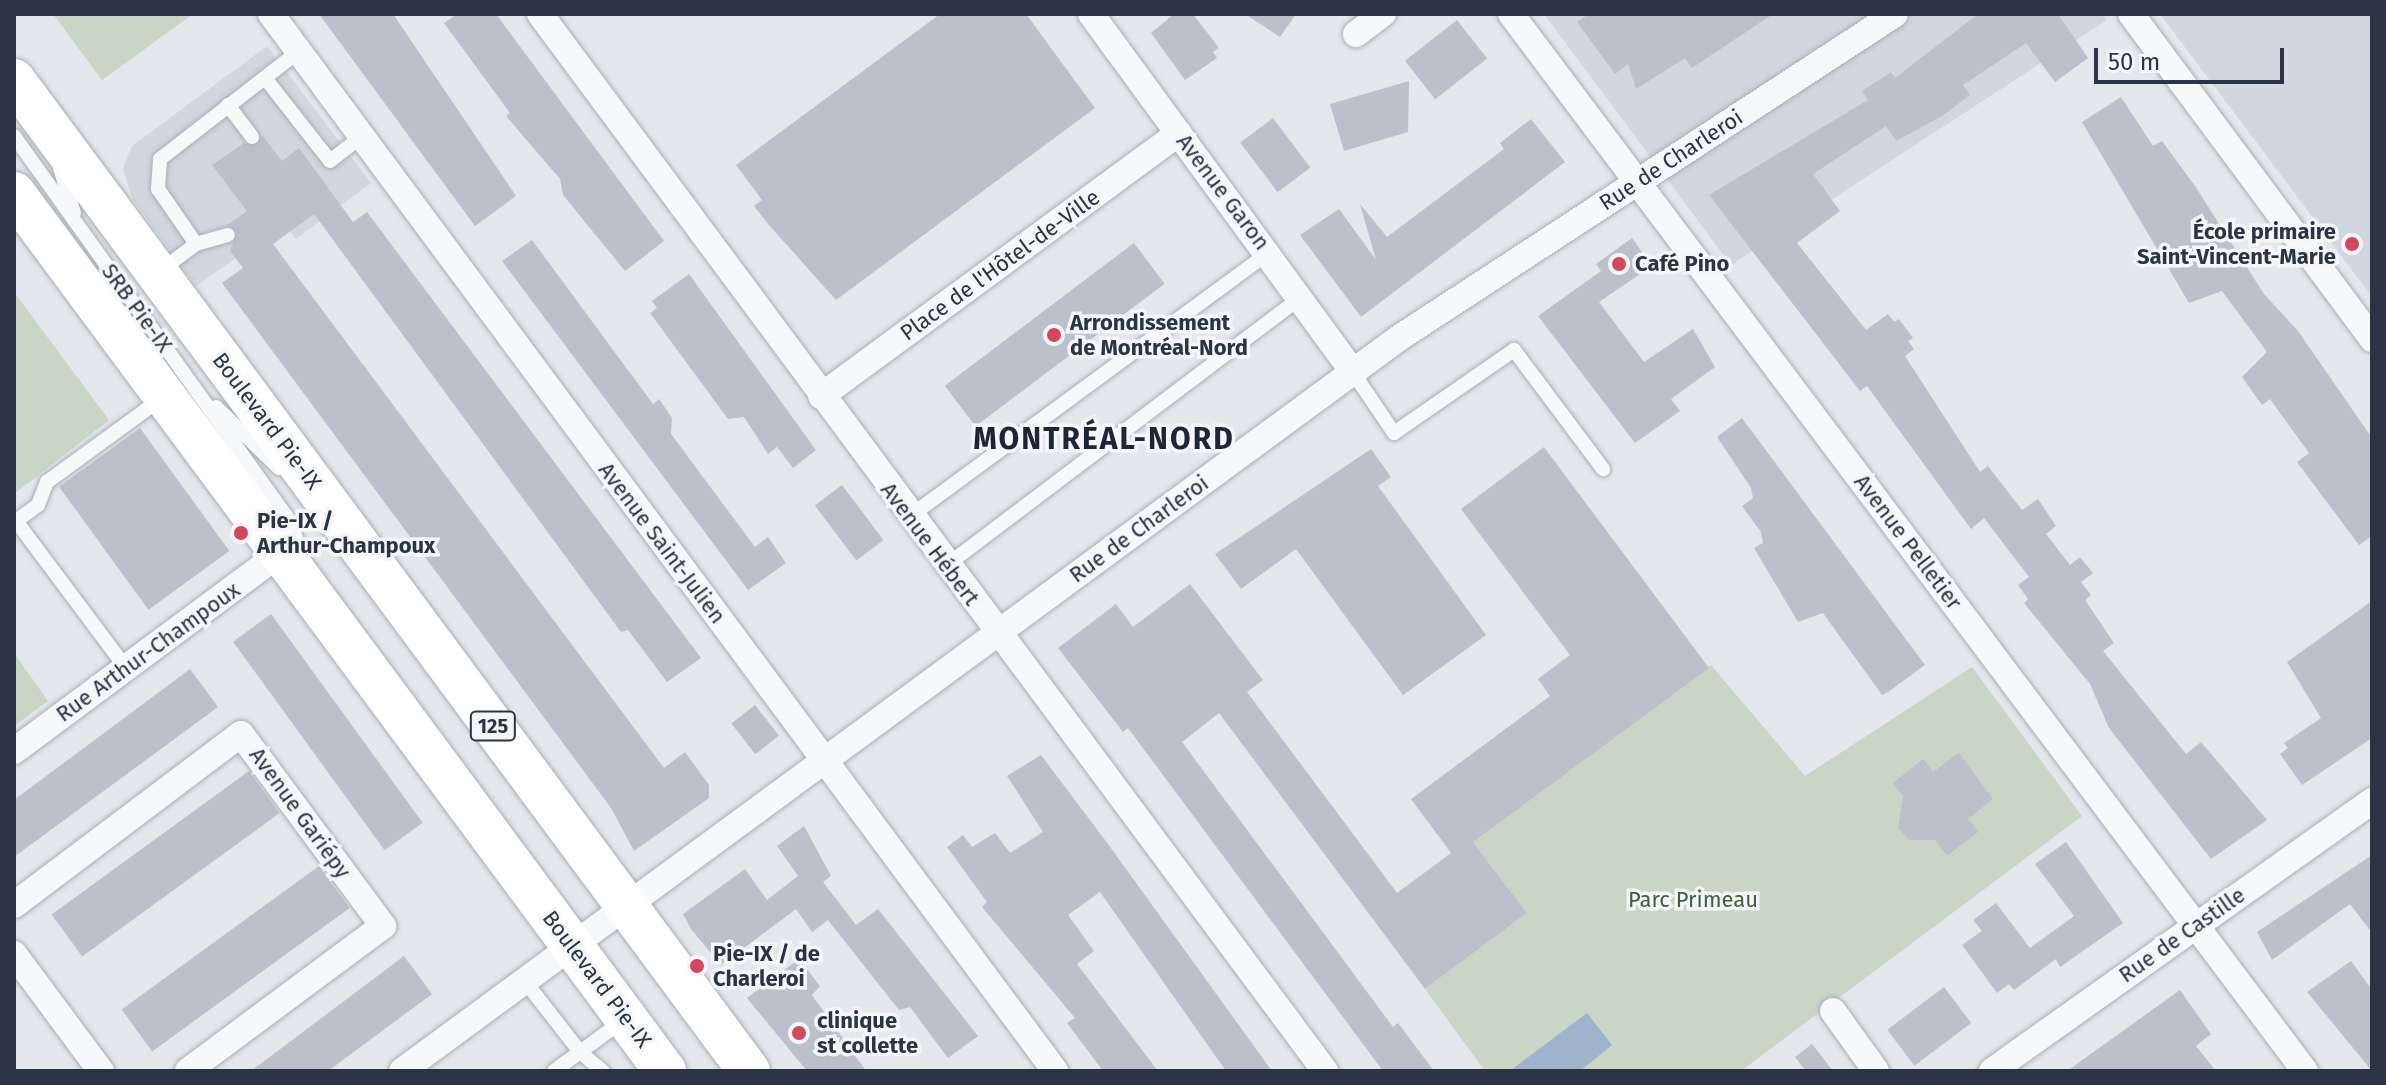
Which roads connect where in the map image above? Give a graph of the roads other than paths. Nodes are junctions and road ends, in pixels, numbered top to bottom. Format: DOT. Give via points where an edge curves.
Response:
graph roads {
  1 [pos="271,14"];
  2 [pos="540,14"];
  3 [pos="1091,14"];
  4 [pos="1383,14"];
  5 [pos="1511,14"];
  6 [pos="1895,14"];
  7 [pos="2131,14"];
  8 [pos="1356,34"];
  9 [pos="299,51"];
  10 [pos="265,78"];
  11 [pos="14,80"];
  12 [pos="228,105"];
  13 [pos="29,129"];
  14 [pos="1179,133"];
  15 [pos="252,137"];
  16 [pos="361,137"];
  17 [pos="40,178"];
  18 [pos="1637,181"];
  19 [pos="228,235"];
  20 [pos="196,244"];
  21 [pos="1268,253"];
  22 [pos="157,274"];
  23 [pos="1301,297"];
  24 [pos="2372,339"];
  25 [pos="1352,371"];
  26 [pos="180,391"];
  27 [pos="821,396"];
  28 [pos="1603,469"];
  29 [pos="909,517"];
  30 [pos="363,549"];
  31 [pos="281,553"];
  32 [pos="947,565"];
  33 [pos="316,600"];
  34 [pos="997,633"];
  35 [pos="126,668"];
  36 [pos="14,751"];
  37 [pos="823,758"];
  38 [pos="2372,801"];
  39 [pos="624,903"];
  40 [pos="14,905"];
  41 [pos="2195,925"];
  42 [pos="572,945"];
  43 [pos="14,954"];
  44 [pos="524,980"];
  45 [pos="1833,1011"];
  46 [pos="626,1018"];
  47 [pos="580,1052"];
  48 [pos="101,1071"];
  49 [pos="188,1071"];
  50 [pos="402,1071"];
  51 [pos="554,1071"];
  52 [pos="603,1071"];
  53 [pos="665,1071"];
  54 [pos="749,1071"];
  55 [pos="1055,1071"];
  56 [pos="1325,1071"];
  57 [pos="1876,1071"];
  58 [pos="1992,1071"];
  59 [pos="2305,1071"];
  1 -- 9 [label="street, Avenue Saint-Julien"];
  2 -- 27 [label="street, Avenue Hébert"];
  3 -- 14 [label="street, Avenue Garon"];
  4 -- 8 [label="street"];
  5 -- 18 [label="street, Avenue Pelletier"];
  6 -- 18 [label="street, Rue de Charleroi"];
  7 -- 24 [label="street"];
  9 -- 10 [label="lane"];
  9 -- 16 [label="street, Avenue Saint-Julien"];
  10 -- 12 [label="lane"];
  10 -- 16 [label="lane" via="330,161"];
  11 -- 13 [label="main road, Boulevard Pie-IX / 125"];
  12 -- 15 [label="lane"];
  12 -- 20 [label="lane" via="157,165 158,189"];
  13 -- 17 [label="main road, Boulevard Pie-IX / 125"];
  14 -- 21 [label="street, Avenue Garon"];
  14 -- 27 [label="street, Place de l'Hôtel-de-Ville"];
  16 -- 37 [label="street, Avenue Saint-Julien"];
  17 -- 22 [label="main road, Boulevard Pie-IX / 125"];
  17 -- 26 [label="main road, Boulevard Pie-IX / 125"];
  17 -- 26 [label="lane, SRB Pie-IX" via="79,229"];
  18 -- 25 [label="street, Rue de Charleroi"];
  18 -- 41 [label="street, Avenue Pelletier"];
  19 -- 20 [label="lane"];
  20 -- 22 [label="lane"];
  21 -- 23 [label="street, Avenue Garon"];
  21 -- 29 [label="lane"];
  22 -- 30 [label="main road, Boulevard Pie-IX / 125"];
  23 -- 25 [label="street, Avenue Garon"];
  23 -- 32 [label="lane"];
  25 -- 28 [label="lane" via="1394,433 1514,350"];
  25 -- 34 [label="street, Rue de Charleroi"];
  26 -- 30 [label="lane, SRB Pie-IX"];
  26 -- 31 [label="main road, Boulevard Pie-IX / 125"];
  26 -- 33 [label="lane, SRB Pie-IX" via="292,525"];
  26 -- 35 [label="lane" via="47,482 38,505 16,521"];
  27 -- 29 [label="street, Avenue Hébert"];
  29 -- 32 [label="street, Avenue Hébert"];
  30 -- 39 [label="main road, Boulevard Pie-IX / 125"];
  31 -- 33 [label="main road, Boulevard Pie-IX / 125"];
  31 -- 35 [label="street, Rue Arthur-Champoux"];
  32 -- 34 [label="street, Avenue Hébert"];
  33 -- 42 [label="main road, Boulevard Pie-IX / 125"];
  34 -- 37 [label="street, Rue de Charleroi"];
  34 -- 56 [label="street, Avenue Hébert"];
  35 -- 36 [label="street, Rue Arthur-Champoux"];
  37 -- 39 [label="street, Rue de Charleroi"];
  37 -- 55 [label="street, Avenue Saint-Julien"];
  38 -- 41 [label="street, Rue de Castille"];
  39 -- 42 [label="street, Rue de Charleroi"];
  39 -- 54 [label="main road, Boulevard Pie-IX / 125"];
  40 -- 49 [label="street, Avenue Gariépy" via="241,734 383,926"];
  41 -- 58 [label="street, Rue de Castille"];
  41 -- 59 [label="street, Avenue Pelletier"];
  42 -- 44 [label="street, Rue de Charleroi"];
  42 -- 46 [label="main road, Boulevard Pie-IX / 125"];
  43 -- 48 [label="street"];
  44 -- 47 [label="lane"];
  44 -- 50 [label="street, Rue de Charleroi"];
  45 -- 57 [label="street"];
  46 -- 47 [label="lane"];
  46 -- 53 [label="main road, Boulevard Pie-IX / 125"];
  47 -- 51 [label="lane"];
  47 -- 52 [label="lane"];
}
